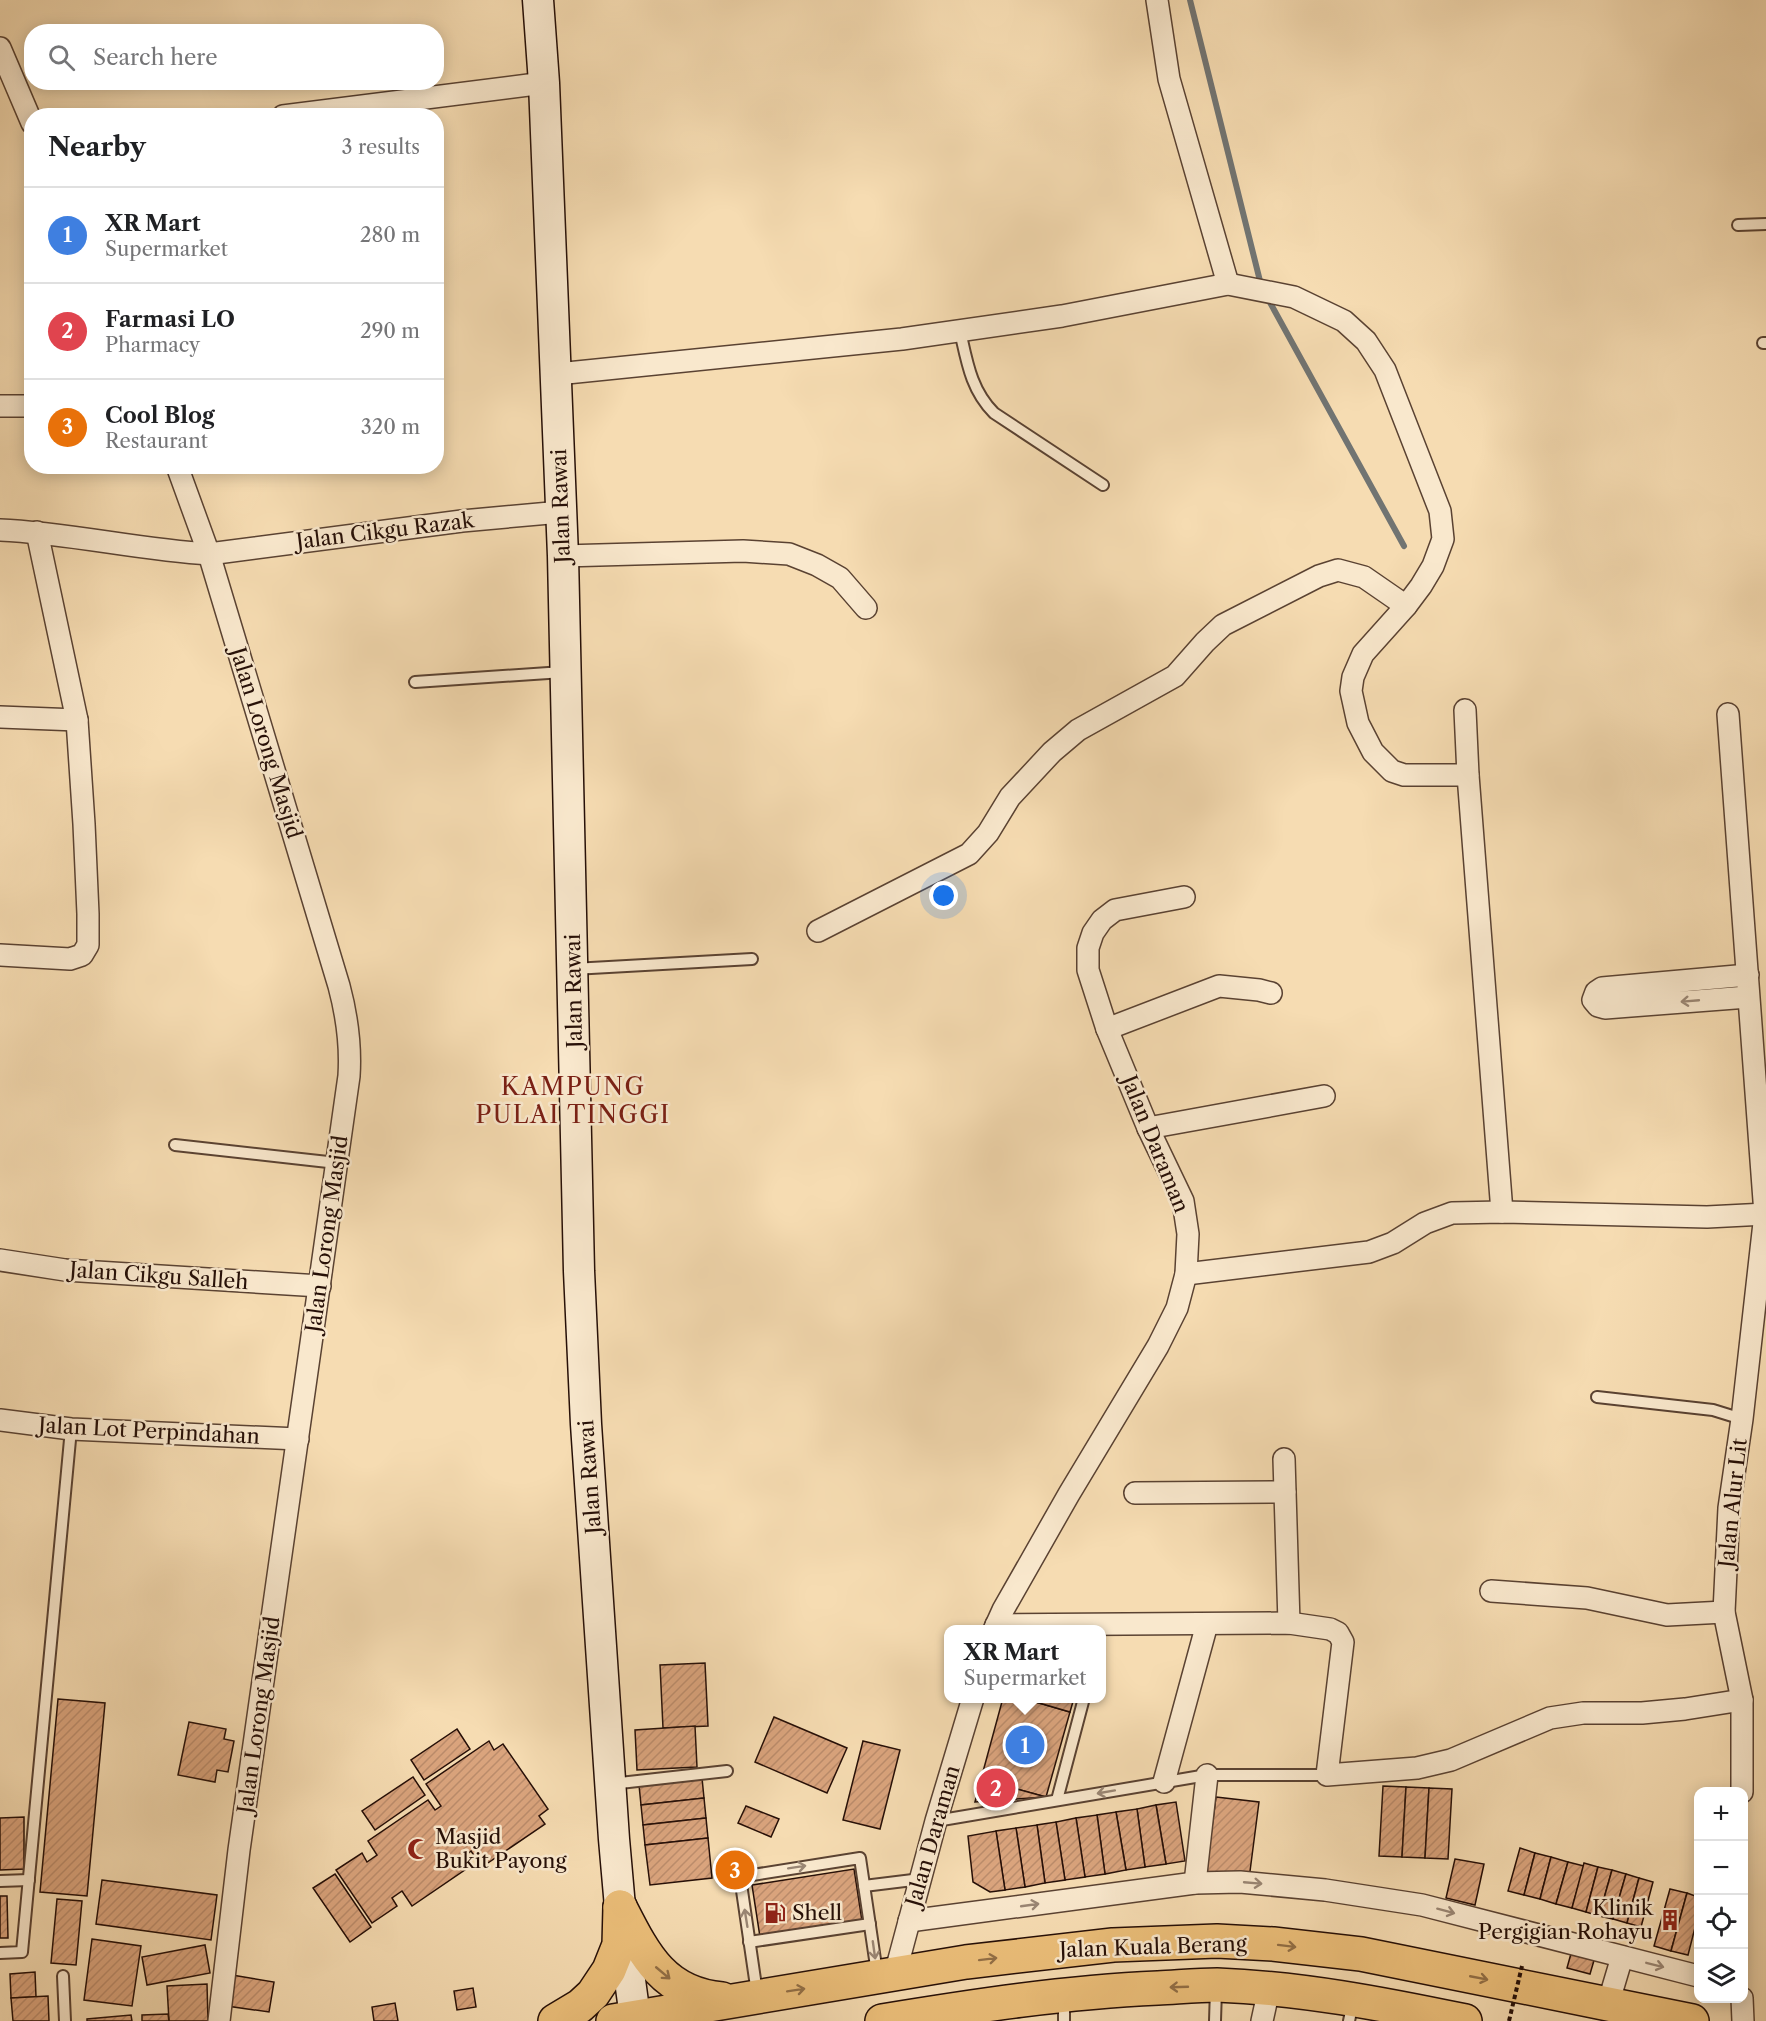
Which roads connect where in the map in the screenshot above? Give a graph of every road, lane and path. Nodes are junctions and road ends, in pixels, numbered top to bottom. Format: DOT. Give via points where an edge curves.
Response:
graph roads {
  1 [pos="538,0"];
  2 [pos="1157,0"];
  3 [pos="1,51"];
  4 [pos="544,83"];
  5 [pos="26,108"];
  6 [pos="346,108"];
  7 [pos="1766,224"];
  8 [pos="1738,225"];
  9 [pos="1228,284"];
  10 [pos="960,331"];
  11 [pos="557,374"];
  12 [pos="0,406"];
  13 [pos="24,406"];
  14 [pos="180,474"];
  15 [pos="1103,485"];
  16 [pos="561,512"];
  17 [pos="0,530"];
  18 [pos="37,532"];
  19 [pos="209,554"];
  20 [pos="563,556"];
  21 [pos="1406,606"];
  22 [pos="866,608"];
  23 [pos="567,672"];
  24 [pos="415,682"];
  25 [pos="1465,710"];
  26 [pos="1728,714"];
  27 [pos="0,717"];
  28 [pos="77,720"];
  29 [pos="1468,775"];
  30 [pos="1184,897"];
  31 [pos="818,931"];
  32 [pos="0,956"];
  33 [pos="752,959"];
  34 [pos="573,969"];
  35 [pos="1748,975"];
  36 [pos="1271,993"];
  37 [pos="1748,997"];
  38 [pos="1107,1029"];
  39 [pos="1324,1096"];
  40 [pos="1148,1128"];
  41 [pos="175,1145"];
  42 [pos="337,1163"];
  43 [pos="1502,1212"];
  44 [pos="1766,1214"];
  45 [pos="0,1260"];
  46 [pos="1186,1274"];
  47 [pos="320,1286"];
  48 [pos="1597,1397"];
  49 [pos="1742,1419"];
  50 [pos="0,1420"];
  51 [pos="70,1429"];
  52 [pos="298,1439"];
  53 [pos="1284,1459"];
  54 [pos="1285,1492"];
  55 [pos="1135,1493"];
  56 [pos="1491,1591"];
  57 [pos="1724,1612"];
  58 [pos="1289,1623"];
  59 [pos="1207,1624"];
  60 [pos="996,1625"];
  61 [pos="1106,1629"];
  62 [pos="1742,1700"];
  63 [pos="971,1703"];
  64 [pos="1083,1703"];
  65 [pos="727,1771"];
  66 [pos="1207,1775"];
  67 [pos="1327,1775"];
  68 [pos="1164,1782"];
  69 [pos="610,1784"];
  70 [pos="1742,1787"];
  71 [pos="1057,1800"];
  72 [pos="936,1821"];
  73 [pos="921,1879"];
  74 [pos="29,1880"];
  75 [pos="0,1881"];
  76 [pos="1195,1883"];
  77 [pos="864,1886"];
  78 [pos="620,1907"];
  79 [pos="909,1922"];
  80 [pos="870,1924"];
  81 [pos="749,1942"];
  82 [pos="0,1953"];
  83 [pos="1622,1957"];
  84 [pos="1522,1966"];
  85 [pos="886,1975"];
  86 [pos="1694,1975"];
  87 [pos="63,1976"];
  88 [pos="1216,1985"];
  89 [pos="1269,1989"];
  90 [pos="747,1998"];
  91 [pos="1742,2003"];
  92 [pos="1608,2004"];
  93 [pos="1064,2008"];
  94 [pos="1351,2010"];
  95 [pos="972,2014"];
  96 [pos="624,2019"];
  97 [pos="65,2021"];
  98 [pos="219,2021"];
  99 [pos="555,2021"];
  100 [pos="882,2021"];
  101 [pos="1215,2021"];
  102 [pos="1262,2021"];
  103 [pos="1465,2021"];
  104 [pos="1509,2021"];
  105 [pos="1692,2021"];
  106 [pos="1743,2021"];
  1 -- 4 [label="main road, Jalan Rawai"];
  2 -- 9 [label="street" via="1169,80"];
  3 -- 5 [label="street"];
  4 -- 6 [label="street"];
  4 -- 11 [label="main road, Jalan Rawai"];
  7 -- 8 [label="lane"];
  9 -- 10 [label="street"];
  9 -- 21 [label="street" via="1294,297 1344,321 1366,341 1385,370 1440,511 1443,539 1433,566"];
  10 -- 11 [label="street"];
  10 -- 15 [label="lane" via="970,375 983,402"];
  11 -- 16 [label="main road, Jalan Rawai"];
  12 -- 13 [label="street"];
  14 -- 19 [label="street, Jalan Lorong Masjid"];
  16 -- 19 [label="street, Jalan Cikgu Razak"];
  16 -- 20 [label="main road, Jalan Rawai"];
  17 -- 18 [label="street, Jalan Cikgu Razak"];
  18 -- 19 [label="street, Jalan Cikgu Razak"];
  18 -- 28 [label="street"];
  19 -- 42 [label="street, Jalan Lorong Masjid" via="345,1007 349,1076"];
  20 -- 22 [label="street" via="743,551 789,555 840,578"];
  20 -- 23 [label="main road, Jalan Rawai"];
  21 -- 29 [label="street" via="1363,654 1353,677 1351,691 1358,723 1373,753 1392,771 1404,775"];
  21 -- 31 [label="street" via="1364,577 1338,570 1223,625 1175,676 1078,730 1052,752 1010,797 988,833 969,854"];
  23 -- 24 [label="lane"];
  23 -- 34 [label="main road, Jalan Rawai"];
  25 -- 29 [label="street"];
  26 -- 35 [label="street, Jalan Alur Lit"];
  27 -- 28 [label="street"];
  28 -- 32 [label="street" via="88,945 82,955 70,959"];
  29 -- 43 [label="street"];
  30 -- 38 [label="street, Jalan Daraman" via="1115,910 1093,933 1088,970"];
  33 -- 34 [label="lane"];
  34 -- 69 [label="main road, Jalan Rawai" via="578,1259"];
  35 -- 37 [label="street, Jalan Alur Lit"];
  37 -- 35 [label="street, one-way" via="1605,1008 1593,1000 1602,988"];
  36 -- 38 [label="street" via="1219,986"];
  37 -- 44 [label="street, Jalan Alur Lit"];
  38 -- 40 [label="street, Jalan Daraman"];
  39 -- 40 [label="street"];
  40 -- 46 [label="street, Jalan Daraman" via="1183,1201 1188,1234"];
  41 -- 42 [label="lane"];
  42 -- 47 [label="street, Jalan Lorong Masjid"];
  43 -- 44 [label="street" via="1707,1217"];
  43 -- 46 [label="street" via="1439,1216 1393,1244 1369,1252"];
  44 -- 49 [label="street, Jalan Alur Lit"];
  45 -- 47 [label="street, Jalan Cikgu Salleh" via="64,1270"];
  46 -- 60 [label="street, Jalan Daraman" via="1177,1308 1158,1346"];
  47 -- 52 [label="street, Jalan Lorong Masjid"];
  48 -- 49 [label="lane" via="1713,1410"];
  49 -- 57 [label="street, Jalan Alur Lit" via="1729,1508"];
  50 -- 51 [label="street, Jalan Lot Perpindahan"];
  51 -- 52 [label="street, Jalan Lot Perpindahan"];
  51 -- 74 [label="lane"];
  52 -- 98 [label="street, Jalan Lorong Masjid" via="239,1850"];
  53 -- 54 [label="street"];
  54 -- 55 [label="street"];
  54 -- 58 [label="street"];
  56 -- 57 [label="street" via="1587,1598 1667,1615"];
  57 -- 62 [label="street, Jalan Alur Lit"];
  58 -- 59 [label="street"];
  58 -- 67 [label="street" via="1330,1629 1343,1642"];
  59 -- 61 [label="street"];
  59 -- 68 [label="street"];
  62 -- 67 [label="street" via="1685,1709 1550,1718 1451,1760 1417,1768"];
  62 -- 70 [label="street, Jalan Alur Lit"];
  63 -- 72 [label="street, Jalan Daraman"];
  64 -- 71 [label="lane"];
  65 -- 69 [label="lane"];
  66 -- 67 [label="lane"];
  66 -- 68 [label="lane"];
  66 -- 76 [label="street"];
  68 -- 71 [label="lane, one-way"];
  69 -- 78 [label="main road, Jalan Rawai"];
  71 -- 72 [label="lane"];
  72 -- 73 [label="street, Jalan Daraman"];
  73 -- 77 [label="lane"];
  73 -- 79 [label="street, Jalan Daraman"];
  74 -- 75 [label="lane"];
  74 -- 82 [label="lane" via="22,1952"];
  79 -- 76 [label="street, one-way"];
  76 -- 83 [label="street, one-way" via="1325,1890 1422,1905"];
  77 -- 80 [label="lane"];
  81 -- 77 [label="lane, one-way" via="740,1877 860,1858"];
  78 -- 90 [label="highway, one-way" via="637,1941 661,1973 705,1997"];
  78 -- 96 [label="main road, Jalan Rawai"];
  78 -- 99 [label="highway" via="619,1946 609,1970 593,1994"];
  79 -- 85 [label="street, Jalan Daraman"];
  80 -- 81 [label="lane"];
  80 -- 85 [label="lane, one-way"];
  81 -- 90 [label="lane"];
  83 -- 86 [label="street, one-way"];
  83 -- 92 [label="street"];
  84 -- 104 [label="path, bridge"];
  90 -- 85 [label="highway, Jalan Kuala Berang, one-way"];
  85 -- 92 [label="highway, Jalan Kuala Berang, one-way" via="1059,1950 1217,1941 1361,1954"];
  87 -- 97 [label="lane"];
  88 -- 89 [label="highway, Jalan Kuala Berang"];
  88 -- 93 [label="highway, Jalan Kuala Berang, one-way" via="1115,1989"];
  88 -- 101 [label="lane"];
  89 -- 94 [label="highway, Jalan Kuala Berang"];
  89 -- 102 [label="street"];
  90 -- 96 [label="highway, Jalan Kuala Berang"];
  91 -- 106 [label="street"];
  92 -- 105 [label="highway, Jalan Kuala Berang"];
  93 -- 95 [label="highway, Jalan Kuala Berang"];
  94 -- 103 [label="highway, Jalan Kuala Berang"];
  95 -- 100 [label="highway, Jalan Kuala Berang"];
}
